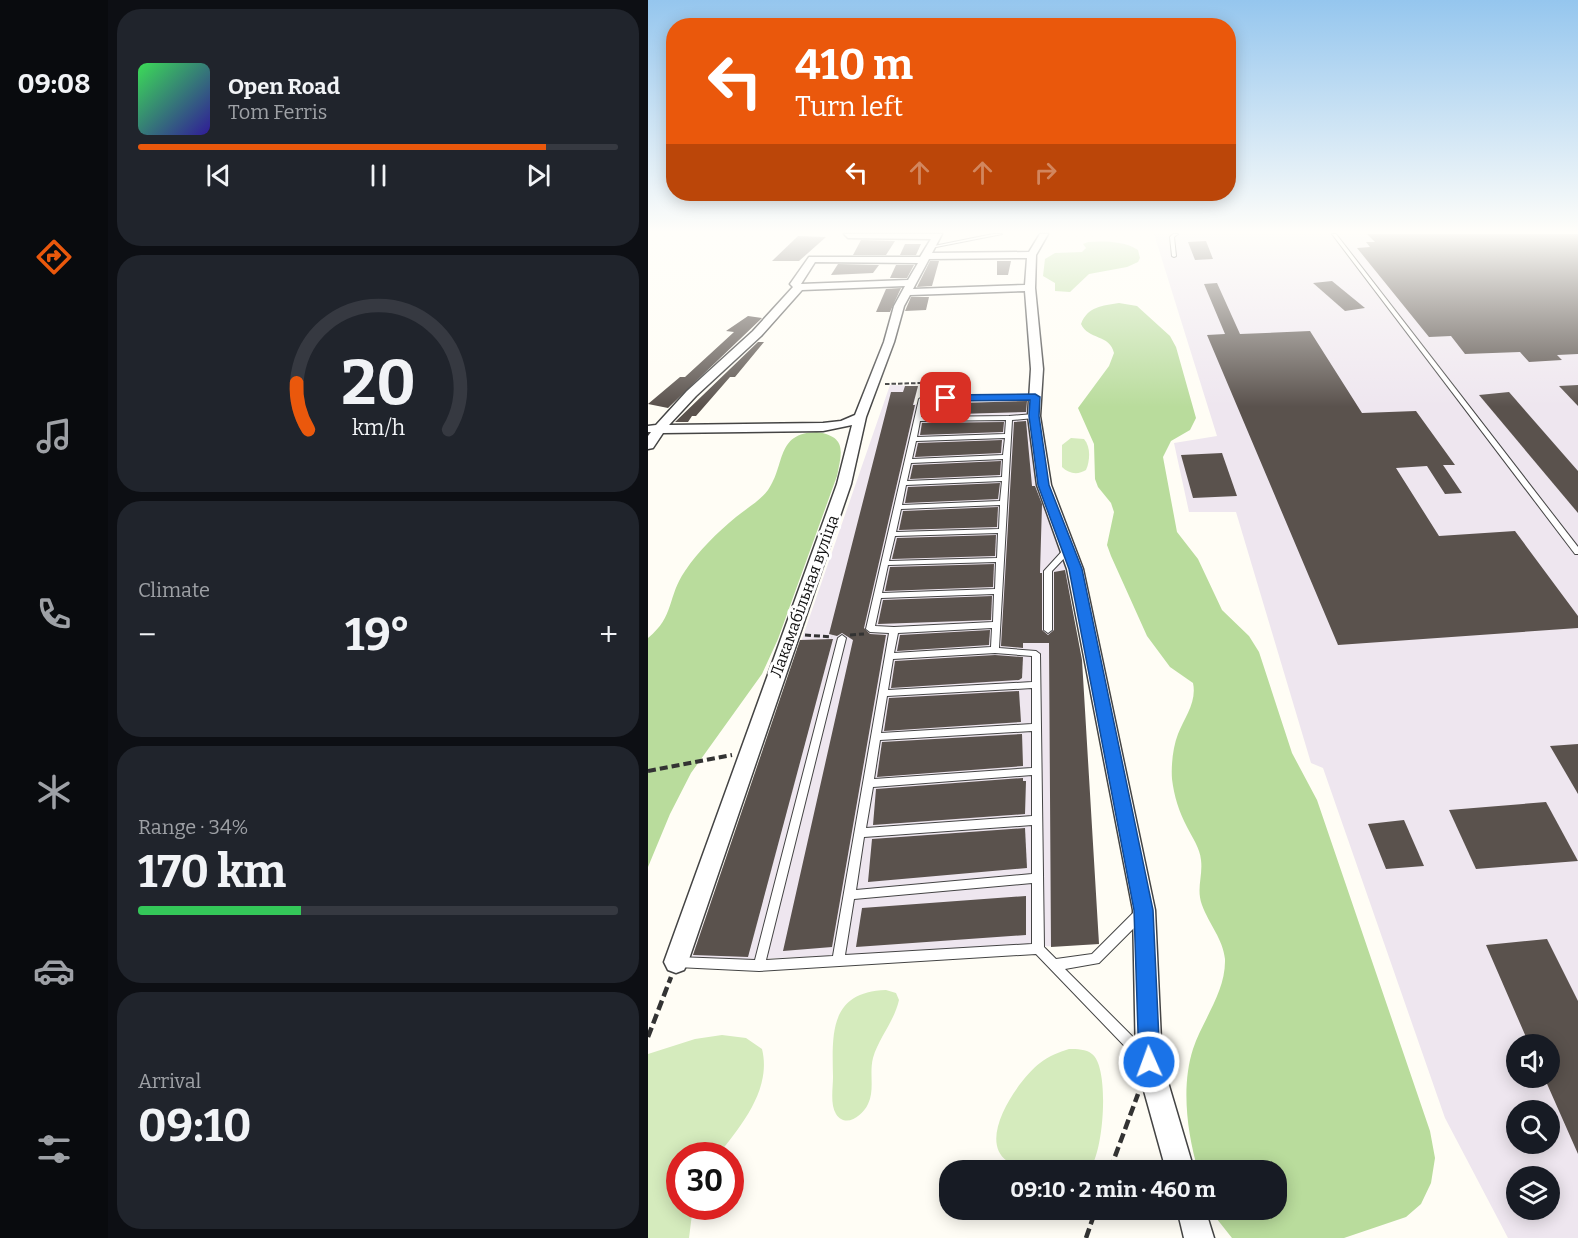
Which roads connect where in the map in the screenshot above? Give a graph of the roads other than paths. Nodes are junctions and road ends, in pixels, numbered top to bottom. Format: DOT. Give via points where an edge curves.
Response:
graph roads {
  1 [pos="795,292"];
  2 [pos="905,292"];
  3 [pos="1030,292"];
  4 [pos="1378,292"];
  5 [pos="1035,397"];
  6 [pos="1034,416"];
  7 [pos="860,417"];
  8 [pos="1009,418"];
  9 [pos="918,419"];
  10 [pos="653,429"];
  11 [pos="1008,436"];
  12 [pos="913,439"];
  13 [pos="648,446"];
  14 [pos="1006,457"];
  15 [pos="908,461"];
  16 [pos="1005,478"];
  17 [pos="903,483"];
  18 [pos="1004,503"];
  19 [pos="898,507"];
  20 [pos="1002,531"];
  21 [pos="891,534"];
  22 [pos="1068,550"];
  23 [pos="1578,552"];
  24 [pos="1000,560"];
  25 [pos="885,563"];
  26 [pos="998,591"];
  27 [pos="877,596"];
  28 [pos="996,625"];
  29 [pos="894,630"];
  30 [pos="1048,630"];
  31 [pos="842,638"];
  32 [pos="994,650"];
  33 [pos="890,656"];
  34 [pos="1036,685"];
  35 [pos="884,693"];
  36 [pos="1036,727"];
  37 [pos="876,737"];
  38 [pos="1037,771"];
  39 [pos="868,783"];
  40 [pos="1037,820"];
  41 [pos="860,833"];
  42 [pos="1037,878"];
  43 [pos="849,895"];
  44 [pos="1144,910"];
  45 [pos="1038,949"];
  46 [pos="676,962"];
  47 [pos="838,962"];
  48 [pos="1054,965"];
  49 [pos="759,966"];
  50 [pos="1149,1062"];
  51 [pos="1177,1160"];
  52 [pos="1194,1220"];
  53 [pos="1199,1238"];
  1 -- 10 [label="street" via="744,346"];
  2 -- 7 [label="street, Лакамабільная вуліца"];
  3 -- 5 [label="street"];
  4 -- 23 [label="lane"];
  5 -- 6 [label="street"];
  5 -- 9 [label="lane" via="922,399"];
  6 -- 8 [label="lane"];
  6 -- 22 [label="street" via="1044,485"];
  7 -- 10 [label="street" via="823,427"];
  7 -- 46 [label="street, Лакамабільная вуліца" via="844,484"];
  8 -- 9 [label="lane"];
  8 -- 11 [label="lane"];
  9 -- 12 [label="lane"];
  10 -- 13 [label="street"];
  11 -- 12 [label="lane"];
  11 -- 14 [label="lane"];
  12 -- 15 [label="lane"];
  14 -- 15 [label="lane"];
  14 -- 16 [label="lane"];
  15 -- 17 [label="lane"];
  16 -- 17 [label="lane"];
  16 -- 18 [label="lane"];
  17 -- 19 [label="lane"];
  18 -- 19 [label="lane"];
  18 -- 20 [label="lane"];
  19 -- 21 [label="lane"];
  20 -- 21 [label="lane"];
  20 -- 24 [label="lane"];
  21 -- 25 [label="lane"];
  22 -- 30 [label="lane" via="1048,571"];
  22 -- 44 [label="street"];
  24 -- 25 [label="lane"];
  24 -- 26 [label="lane"];
  25 -- 27 [label="lane"];
  26 -- 27 [label="lane"];
  26 -- 28 [label="lane"];
  27 -- 29 [label="lane" via="870,629"];
  28 -- 29 [label="lane"];
  28 -- 32 [label="lane"];
  29 -- 33 [label="lane"];
  31 -- 49 [label="lane"];
  32 -- 33 [label="lane"];
  32 -- 34 [label="lane" via="1036,654"];
  33 -- 35 [label="lane"];
  34 -- 35 [label="lane"];
  34 -- 36 [label="lane"];
  35 -- 37 [label="lane"];
  36 -- 37 [label="lane"];
  36 -- 38 [label="lane"];
  37 -- 39 [label="lane"];
  38 -- 39 [label="lane"];
  38 -- 40 [label="lane"];
  39 -- 41 [label="lane"];
  40 -- 41 [label="lane"];
  40 -- 42 [label="lane"];
  41 -- 43 [label="lane"];
  42 -- 43 [label="lane"];
  42 -- 45 [label="lane"];
  43 -- 47 [label="lane"];
  44 -- 48 [label="lane" via="1095,959"];
  44 -- 50 [label="street"];
  45 -- 47 [label="lane"];
  45 -- 48 [label="lane"];
  46 -- 49 [label="lane"];
  47 -- 49 [label="lane"];
  48 -- 50 [label="lane"];
  50 -- 51 [label="street"];
  52 -- 53 [label="street"];
}
